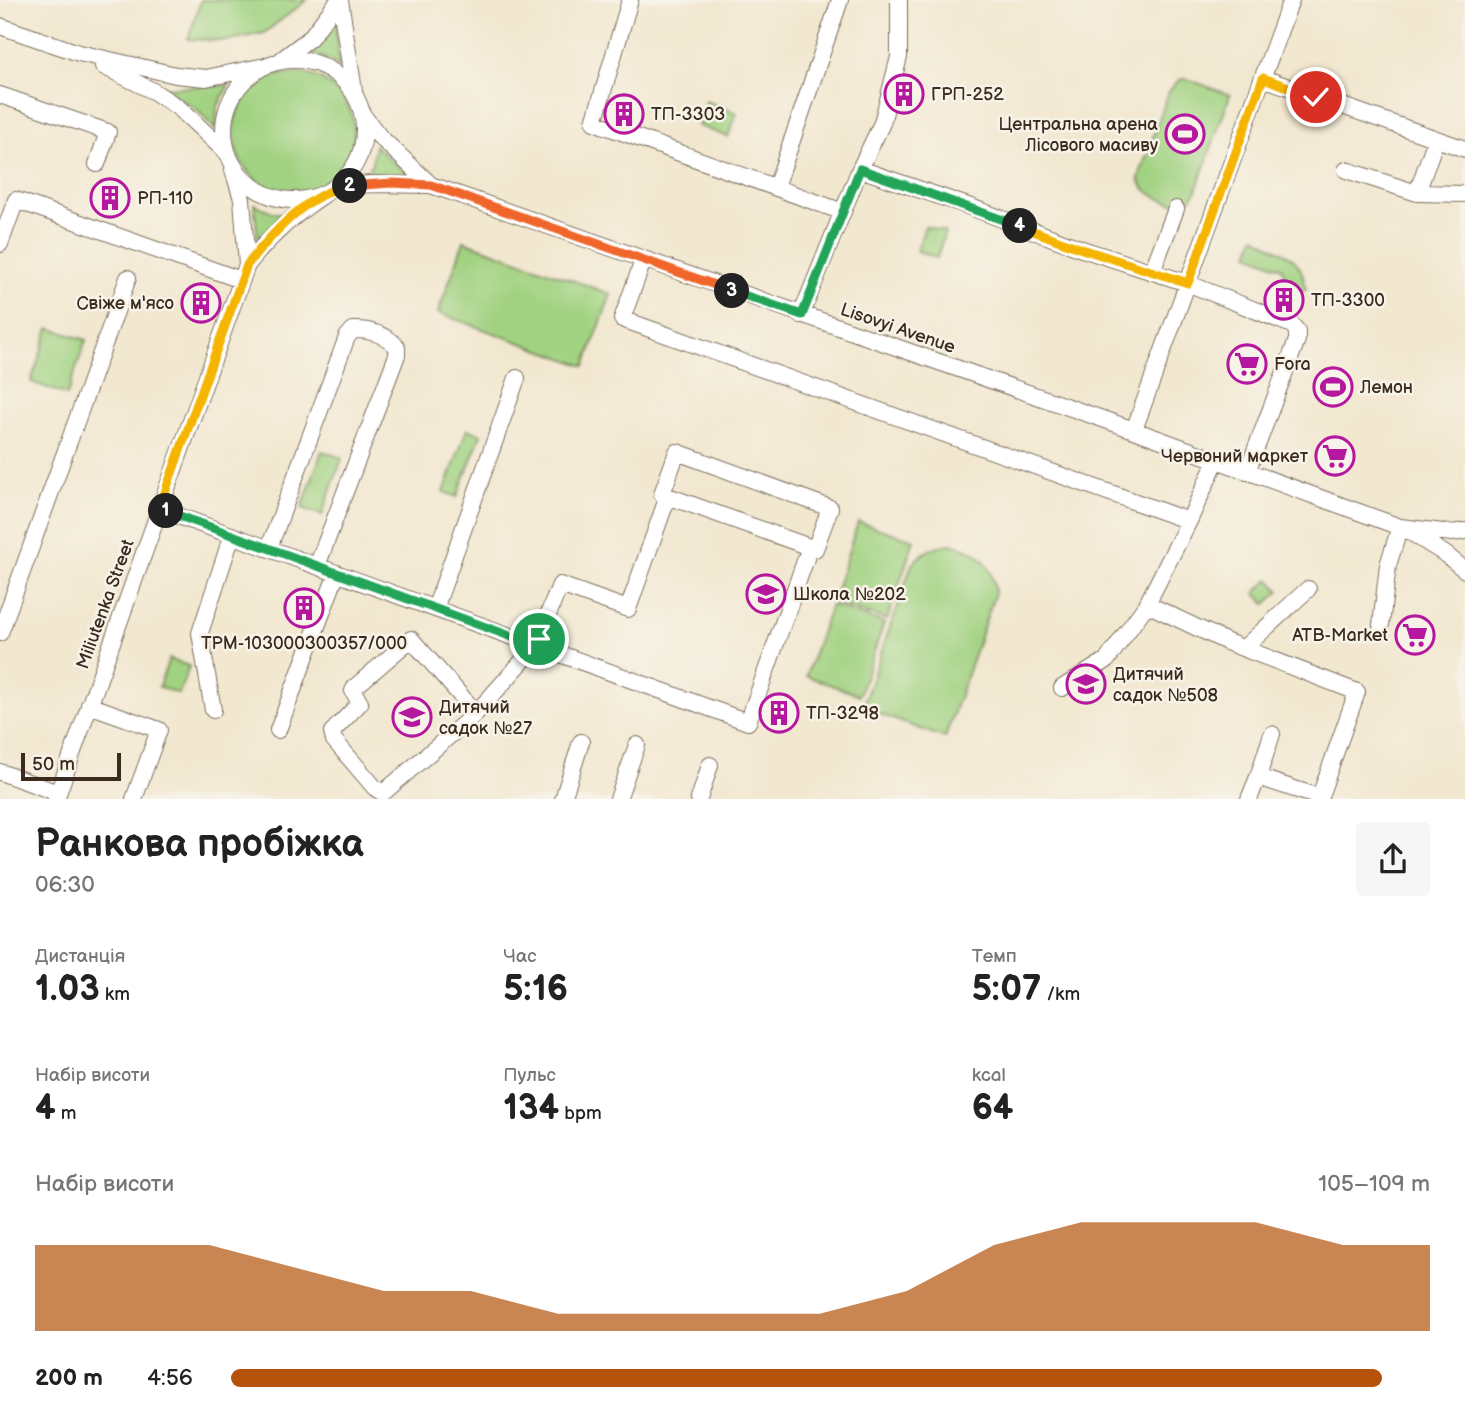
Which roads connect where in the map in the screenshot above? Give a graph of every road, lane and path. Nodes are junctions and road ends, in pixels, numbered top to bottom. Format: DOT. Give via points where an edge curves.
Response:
graph roads {
  1 [pos="339,0"];
  2 [pos="630,0"];
  3 [pos="839,0"];
  4 [pos="899,0"];
  5 [pos="1291,0"];
  6 [pos="0,26"];
  7 [pos="79,53"];
  8 [pos="272,63"];
  9 [pos="1263,78"];
  10 [pos="354,93"];
  11 [pos="0,95"];
  12 [pos="362,114"];
  13 [pos="1436,139"];
  14 [pos="1465,149"];
  15 [pos="229,158"];
  16 [pos="97,163"];
  17 [pos="860,169"];
  18 [pos="1346,170"];
  19 [pos="431,185"];
  20 [pos="776,187"];
  21 [pos="330,190"];
  22 [pos="1416,193"];
  23 [pos="1465,194"];
  24 [pos="1176,209"];
  25 [pos="844,212"];
  26 [pos="0,244"];
  27 [pos="643,261"];
  28 [pos="244,272"];
  29 [pos="1152,272"];
  30 [pos="128,278"];
  31 [pos="1188,283"];
  32 [pos="802,315"];
  33 [pos="517,378"];
  34 [pos="1134,430"];
  35 [pos="1216,461"];
  36 [pos="1247,472"];
  37 [pos="668,496"];
  38 [pos="159,509"];
  39 [pos="1189,521"];
  40 [pos="1402,528"];
  41 [pos="1465,531"];
  42 [pos="232,535"];
  43 [pos="810,547"];
  44 [pos="268,548"];
  45 [pos="317,566"];
  46 [pos="1465,570"];
  47 [pos="337,573"];
  48 [pos="1308,589"];
  49 [pos="1147,604"];
  50 [pos="435,609"];
  51 [pos="1381,625"];
  52 [pos="0,633"];
  53 [pos="534,645"];
  54 [pos="1244,648"];
  55 [pos="1062,688"];
  56 [pos="89,705"];
  57 [pos="213,710"];
  58 [pos="476,713"];
  59 [pos="278,730"];
  60 [pos="1272,734"];
  61 [pos="581,742"];
  62 [pos="637,745"];
  63 [pos="710,765"];
  64 [pos="0,772"];
  65 [pos="1258,777"];
  66 [pos="57,796"];
  67 [pos="1319,798"];
  68 [pos="134,799"];
  69 [pos="562,799"];
  70 [pos="618,799"];
  71 [pos="699,799"];
  72 [pos="1250,799"];
  1 -- 8 [label="street" via="310,38"];
  1 -- 10 [label="street"];
  2 -- 20 [label="street" via="594,122"];
  3 -- 20 [label="street"];
  4 -- 17 [label="street" via="899,57 892,88 882,123"];
  5 -- 9 [label="street"];
  6 -- 7 [label="street"];
  7 -- 8 [label="street" via="206,78"];
  7 -- 15 [label="street" via="179,108"];
  8 -- 10 [label="street" via="299,60 319,64 337,74"];
  8 -- 15 [label="street" via="254,72 228,106 224,126"];
  9 -- 13 [label="street"];
  9 -- 31 [label="street"];
  10 -- 12 [label="street"];
  11 -- 16 [label="street" via="108,132"];
  12 -- 19 [label="street, Lisovyi Avenue"];
  12 -- 21 [label="street" via="360,153 351,171"];
  13 -- 14 [label="street"];
  13 -- 22 [label="street"];
  15 -- 21 [label="street" via="238,173 270,197 310,199"];
  15 -- 28 [label="street, Miliutenka Street" via="242,199"];
  17 -- 25 [label="street"];
  17 -- 29 [label="street"];
  18 -- 22 [label="street"];
  19 -- 21 [label="street" via="382,183"];
  19 -- 27 [label="street, Lisovyi Avenue"];
  20 -- 25 [label="street"];
  21 -- 28 [label="street, Miliutenka Street" via="278,229"];
  22 -- 23 [label="street"];
  24 -- 29 [label="street"];
  25 -- 32 [label="street"];
  26 -- 28 [label="street" via="16,200"];
  27 -- 32 [label="street, Lisovyi Avenue"];
  27 -- 39 [label="street" via="622,319"];
  28 -- 38 [label="street, Miliutenka Street"];
  29 -- 31 [label="street"];
  30 -- 52 [label="street"];
  31 -- 34 [label="street"];
  31 -- 36 [label="street" via="1287,322 1297,331"];
  32 -- 34 [label="street, Lisovyi Avenue"];
  33 -- 50 [label="street"];
  34 -- 35 [label="street, Lisovyi Avenue"];
  35 -- 36 [label="street, Lisovyi Avenue"];
  35 -- 39 [label="street"];
  36 -- 40 [label="street, Lisovyi Avenue"];
  37 -- 43 [label="street"];
  37 -- 43 [label="street" via="662,494 677,452 830,508 815,549"];
  37 -- 53 [label="street" via="628,609 560,585"];
  38 -- 42 [label="street"];
  38 -- 56 [label="street, Miliutenka Street"];
  39 -- 49 [label="street"];
  40 -- 41 [label="street, Lisovyi Avenue"];
  40 -- 46 [label="street, Lisovyi Avenue"];
  40 -- 51 [label="street" via="1388,565"];
  42 -- 44 [label="street"];
  42 -- 57 [label="street" via="201,633"];
  43 -- 53 [label="street" via="748,722"];
  44 -- 45 [label="street"];
  44 -- 45 [label="street" via="347,337 353,330 365,329 391,340 397,355"];
  45 -- 47 [label="street"];
  47 -- 50 [label="street"];
  47 -- 59 [label="street"];
  48 -- 54 [label="street"];
  49 -- 54 [label="street"];
  49 -- 55 [label="street" via="1107,660"];
  50 -- 53 [label="street"];
  53 -- 58 [label="street"];
  54 -- 67 [label="street" via="1263,664 1357,692"];
  56 -- 66 [label="street, Miliutenka Street"];
  56 -- 68 [label="street" via="159,730"];
  58 -- 58 [label="street" via="411,639 355,687 360,704 332,736 383,793"];
  60 -- 65 [label="street"];
  61 -- 69 [label="street"];
  62 -- 70 [label="street"];
  63 -- 71 [label="street"];
  64 -- 66 [label="street"];
  65 -- 67 [label="street"];
  65 -- 72 [label="street"];
}
